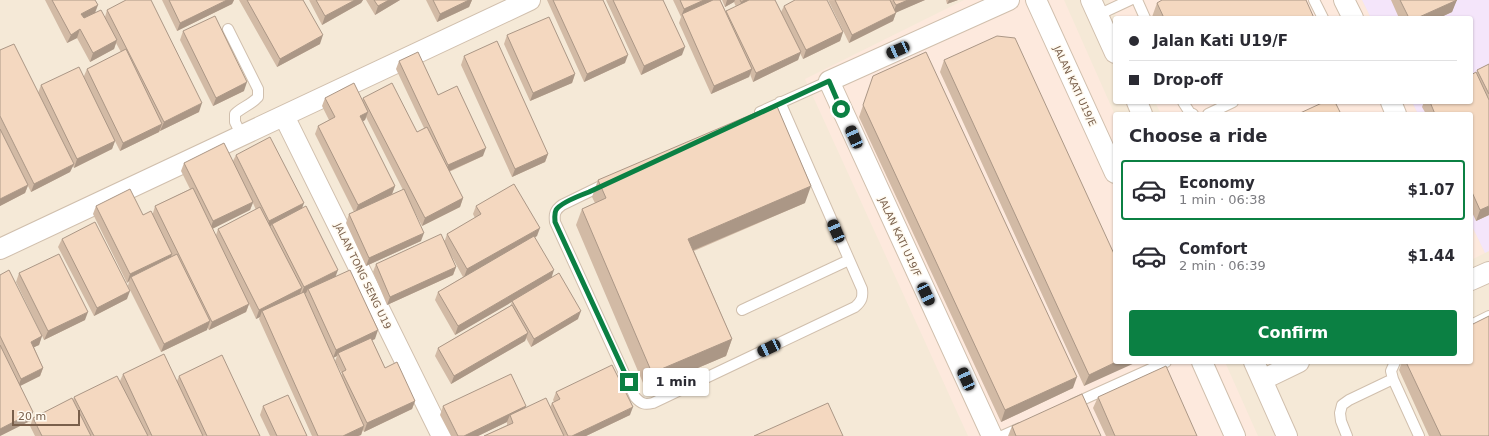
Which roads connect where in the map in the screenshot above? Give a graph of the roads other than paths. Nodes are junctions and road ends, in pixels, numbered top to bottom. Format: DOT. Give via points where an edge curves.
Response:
graph roads {
  1 [pos="530,0"];
  2 [pos="1008,0"];
  3 [pos="1036,0"];
  4 [pos="1130,0"];
  5 [pos="1137,0"];
  6 [pos="1314,0"];
  7 [pos="1344,0"];
  8 [pos="1095,8"];
  9 [pos="1144,16"];
  10 [pos="1322,16"];
  11 [pos="1351,16"];
  12 [pos="228,29"];
  13 [pos="1113,48"];
  14 [pos="829,81"];
  15 [pos="780,102"];
  16 [pos="1184,104"];
  17 [pos="1229,104"];
  18 [pos="1190,112"];
  19 [pos="1212,112"];
  20 [pos="284,116"];
  21 [pos="752,116"];
  22 [pos="242,136"];
  23 [pos="1113,169"];
  24 [pos="618,178"];
  25 [pos="0,249"];
  26 [pos="849,260"];
  27 [pos="742,310"];
  28 [pos="1489,316"];
  29 [pos="1473,324"];
  30 [pos="1162,364"];
  31 [pos="1203,364"];
  32 [pos="1255,364"];
  33 [pos="1295,364"];
  34 [pos="1394,364"];
  35 [pos="1262,380"];
  36 [pos="1393,380"];
  37 [pos="1066,407"];
  38 [pos="1030,423"];
  39 [pos="435,434"];
  40 [pos="992,436"];
  41 [pos="1002,436"];
  42 [pos="1235,436"];
  43 [pos="1287,436"];
  44 [pos="1347,436"];
  45 [pos="1419,436"];
  1 -- 20 [label="street"];
  2 -- 14 [label="street"];
  3 -- 23 [label="street, JALAN KATI U19/E"];
  4 -- 8 [label="lane"];
  5 -- 9 [label="lane"];
  6 -- 10 [label="lane"];
  7 -- 11 [label="street"];
  8 -- 13 [label="street"];
  12 -- 22 [label="lane" via="258,89 258,97 253,103 235,114 235,122"];
  14 -- 15 [label="lane"];
  14 -- 40 [label="street, JALAN KATI U19/F"];
  15 -- 21 [label="lane"];
  15 -- 26 [label="lane"];
  16 -- 18 [label="lane"];
  17 -- 19 [label="lane"];
  20 -- 22 [label="street"];
  20 -- 39 [label="street, JALAN TONG SENG U19"];
  22 -- 25 [label="street"];
  24 -- 26 [label="lane" via="562,204 554,215 635,397 640,402 653,403 855,307 863,296"];
  26 -- 27 [label="lane"];
  28 -- 29 [label="lane"];
  30 -- 37 [label="lane"];
  31 -- 42 [label="street"];
  32 -- 35 [label="street"];
  33 -- 35 [label="street"];
  34 -- 36 [label="lane" via="1391,371"];
  35 -- 43 [label="street"];
  36 -- 44 [label="lane" via="1342,405 1341,422"];
  36 -- 45 [label="lane"];
  38 -- 41 [label="lane"];
}
